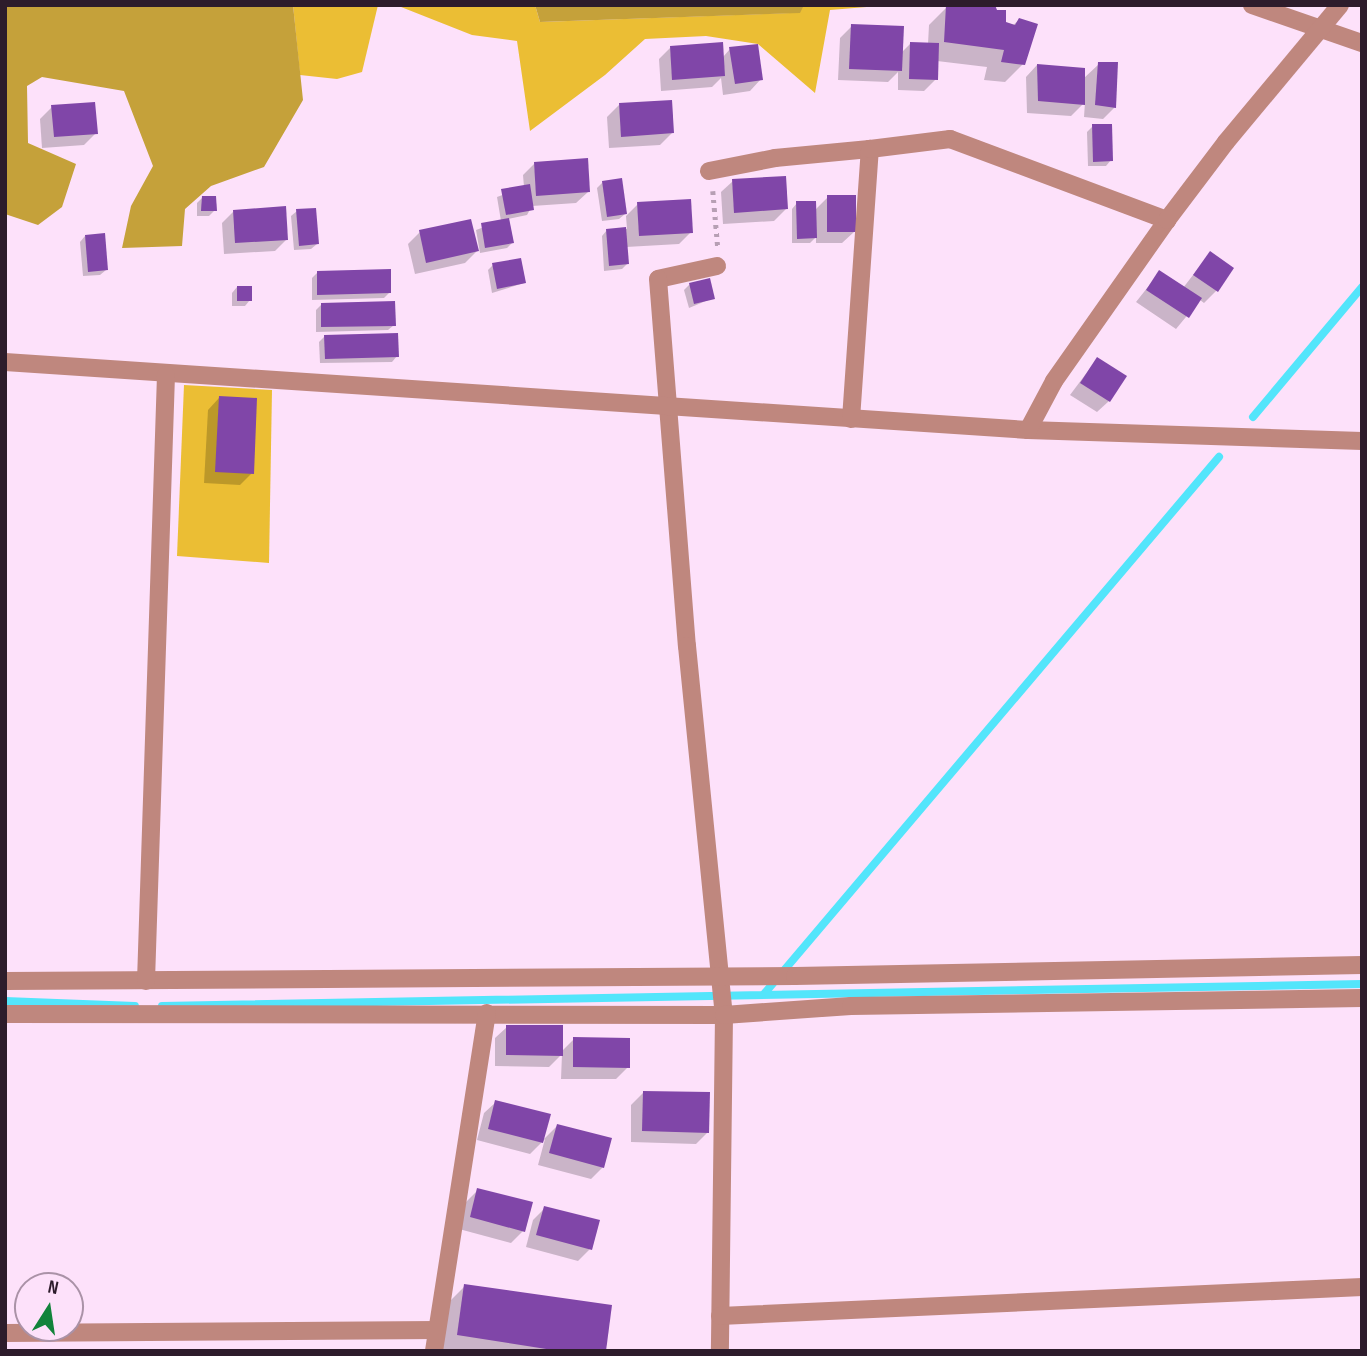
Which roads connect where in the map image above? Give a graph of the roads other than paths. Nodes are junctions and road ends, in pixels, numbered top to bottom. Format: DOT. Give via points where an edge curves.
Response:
graph roads {
  1 [pos="1252,5"];
  2 [pos="1340,5"];
  3 [pos="1322,30"];
  4 [pos="1362,43"];
  5 [pos="870,149"];
  6 [pos="709,171"];
  7 [pos="1167,220"];
  8 [pos="718,266"];
  9 [pos="5,362"];
  10 [pos="166,375"];
  11 [pos="667,409"];
  12 [pos="851,418"];
  13 [pos="1028,430"];
  14 [pos="1362,440"];
  15 [pos="1362,965"];
  16 [pos="720,976"];
  17 [pos="5,981"];
  18 [pos="146,981"];
  19 [pos="1362,998"];
  20 [pos="724,1009"];
  21 [pos="487,1013"];
  22 [pos="5,1014"];
  23 [pos="1362,1287"];
  24 [pos="720,1316"];
  25 [pos="437,1330"];
  26 [pos="5,1333"];
  27 [pos="434,1351"];
  28 [pos="720,1351"];
  1 -- 3 [label="street"];
  2 -- 3 [label="street"];
  3 -- 4 [label="street"];
  3 -- 7 [label="street" via="1226,142"];
  5 -- 6 [label="street" via="775,158"];
  5 -- 7 [label="street" via="950,139"];
  5 -- 12 [label="street"];
  7 -- 13 [label="street" via="1054,381"];
  8 -- 11 [label="street" via="658,279"];
  9 -- 10 [label="street"];
  10 -- 11 [label="street"];
  10 -- 18 [label="street"];
  11 -- 12 [label="street"];
  11 -- 16 [label="street"];
  12 -- 13 [label="street"];
  13 -- 14 [label="street"];
  15 -- 16 [label="street"];
  16 -- 18 [label="street"];
  16 -- 20 [label="street"];
  17 -- 18 [label="street"];
  19 -- 20 [label="street"];
  20 -- 21 [label="street"];
  20 -- 24 [label="street"];
  21 -- 22 [label="street"];
  21 -- 25 [label="street"];
  23 -- 24 [label="street"];
  24 -- 28 [label="street"];
  25 -- 26 [label="street"];
  25 -- 27 [label="street"];
}
